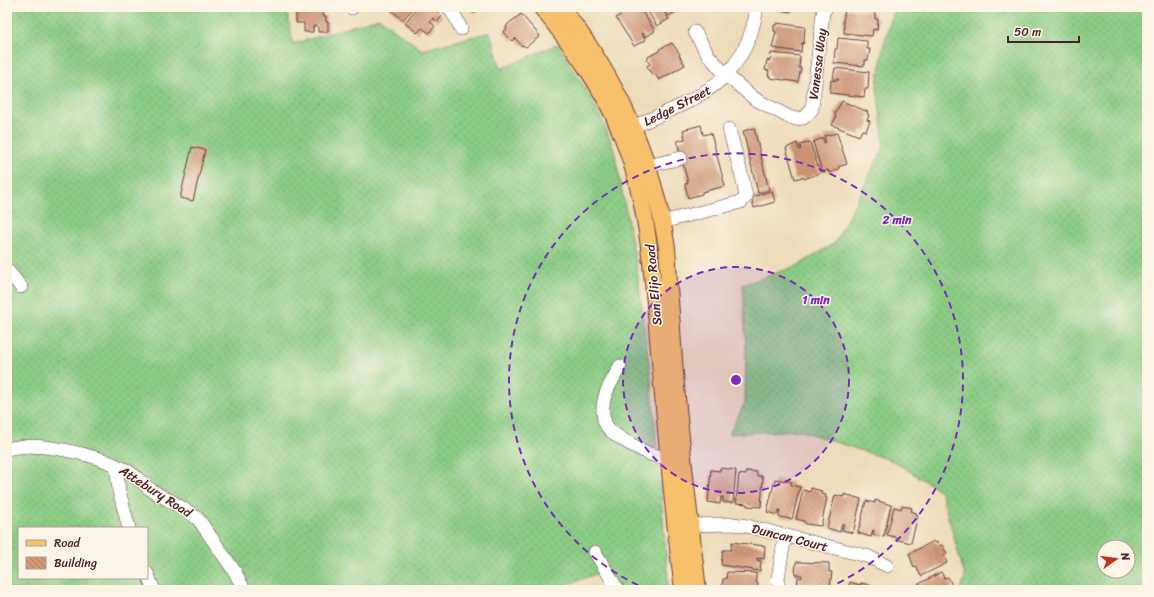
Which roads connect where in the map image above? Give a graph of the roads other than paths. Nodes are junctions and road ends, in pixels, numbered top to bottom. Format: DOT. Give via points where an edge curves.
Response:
graph roads {
  1 [pos="448,7"];
  2 [pos="541,7"];
  3 [pos="561,7"];
  4 [pos="757,7"];
  5 [pos="826,7"];
  6 [pos="461,29"];
  7 [pos="695,32"];
  8 [pos="726,75"];
  9 [pos="627,129"];
  10 [pos="729,129"];
  11 [pos="681,158"];
  12 [pos="648,166"];
  13 [pos="636,178"];
  14 [pos="662,222"];
  15 [pos="7,270"];
  16 [pos="22,287"];
  17 [pos="619,373"];
  18 [pos="7,449"];
  19 [pos="669,458"];
  20 [pos="116,466"];
  21 [pos="691,525"];
  22 [pos="129,527"];
  23 [pos="785,535"];
  24 [pos="595,552"];
  25 [pos="887,566"];
  26 [pos="148,575"];
  27 [pos="154,590"];
  28 [pos="244,590"];
  29 [pos="618,590"];
  30 [pos="682,590"];
  31 [pos="698,590"];
  32 [pos="778,590"];
  1 -- 6 [label="street"];
  2 -- 9 [label="main road, San Elijo Road" via="576,52"];
  3 -- 9 [label="main road, San Elijo Road" via="608,75"];
  4 -- 8 [label="street, Ledge Street" via="749,40"];
  5 -- 8 [label="street, Vanessa Way" via="823,13 812,109 803,118 789,117 755,98"];
  7 -- 8 [label="street, Vanessa Way" via="708,55"];
  8 -- 9 [label="street, Ledge Street" via="703,94"];
  9 -- 12 [label="main road, San Elijo Road"];
  9 -- 13 [label="main road, San Elijo Road"];
  10 -- 14 [label="street" via="746,197 741,202"];
  11 -- 12 [label="street"];
  12 -- 14 [label="main road, San Elijo Road"];
  13 -- 14 [label="main road" via="645,186 654,217"];
  13 -- 19 [label="main road, San Elijo Road" via="651,257"];
  14 -- 21 [label="main road, San Elijo Road" via="667,249 676,385"];
  15 -- 16 [label="street"];
  17 -- 19 [label="street" via="604,401 606,426 630,444 651,454"];
  18 -- 20 [label="street, Attebury Road" via="29,445 58,449"];
  19 -- 30 [label="main road, San Elijo Road"];
  20 -- 22 [label="street" via="119,491"];
  20 -- 28 [label="street, Attebury Road" via="127,470 149,488 199,520 235,572"];
  21 -- 23 [label="street, Duncan Court" via="733,524"];
  21 -- 31 [label="main road, San Elijo Road"];
  23 -- 25 [label="street, Duncan Court" via="867,556"];
  23 -- 32 [label="street"];
  24 -- 29 [label="street"];
  26 -- 27 [label="street"];
}
